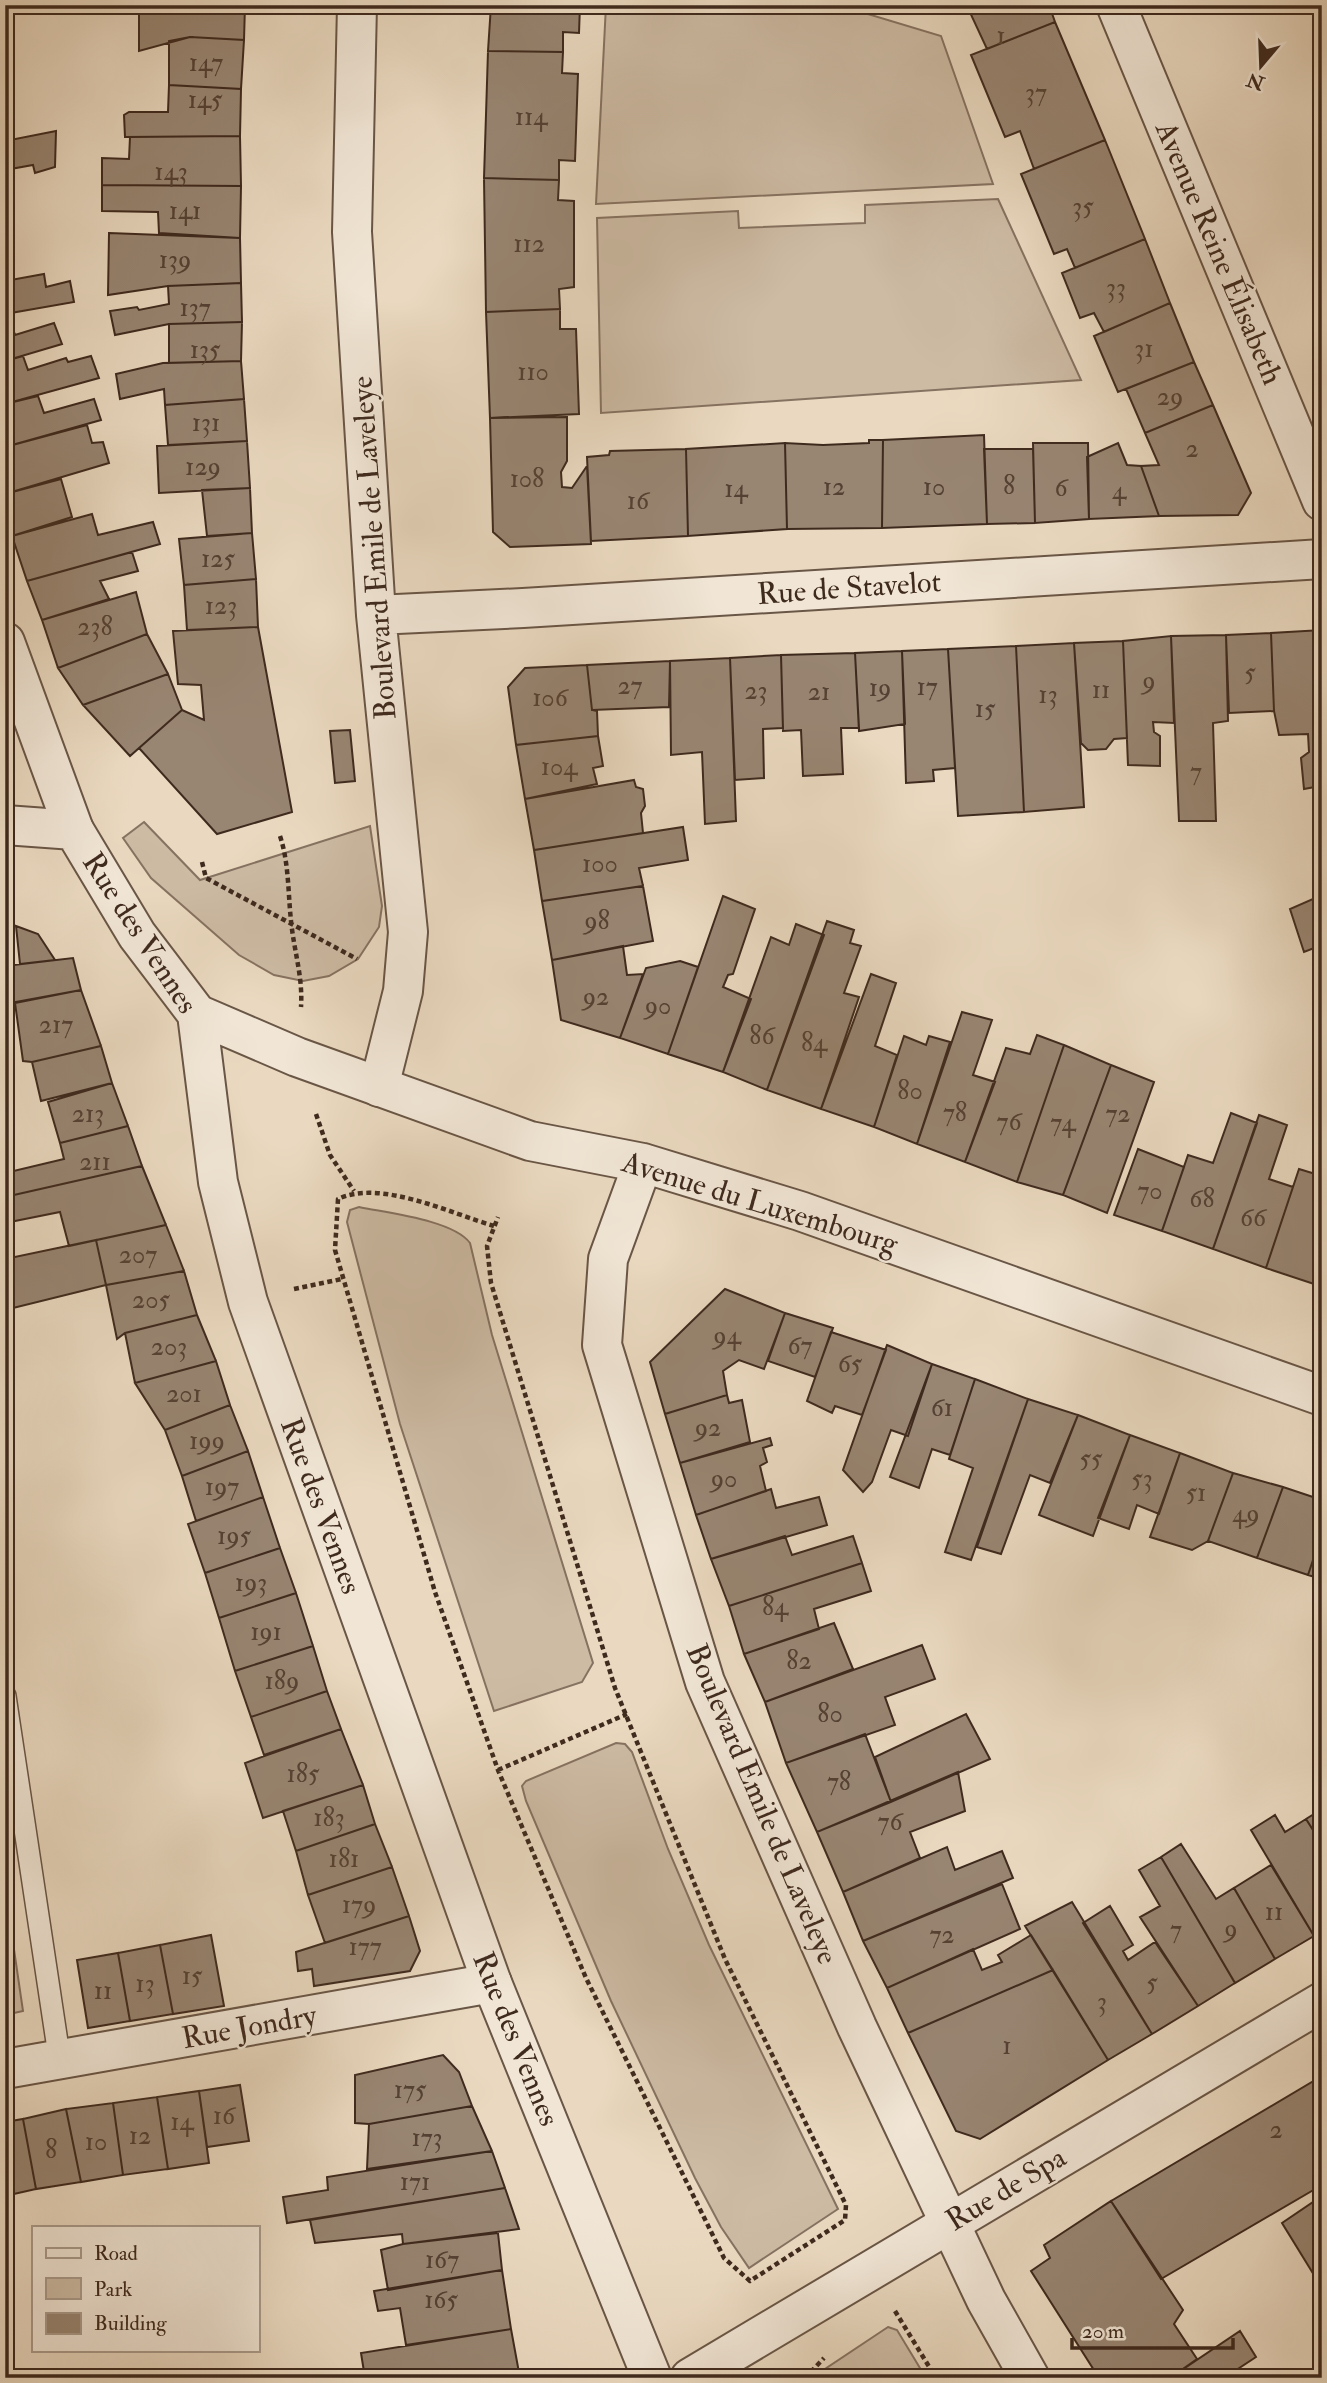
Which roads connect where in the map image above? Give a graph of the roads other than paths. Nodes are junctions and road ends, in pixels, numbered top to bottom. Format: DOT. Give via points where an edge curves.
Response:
graph roads {
  1 [pos="357,5"];
  2 [pos="1116,5"];
  3 [pos="1322,501"];
  4 [pos="1322,559"];
  5 [pos="376,615"];
  6 [pos="5,642"];
  7 [pos="5,825"];
  8 [pos="74,830"];
  9 [pos="197,1014"];
  10 [pos="379,1087"];
  11 [pos="643,1163"];
  12 [pos="1322,1396"];
  13 [pos="5,1696"];
  14 [pos="492,1983"];
  15 [pos="1322,2002"];
  16 [pos="60,2062"];
  17 [pos="5,2069"];
  18 [pos="951,2223"];
  19 [pos="652,2378"];
  20 [pos="690,2378"];
  21 [pos="1030,2378"];
  1 -- 5 [label="street, Boulevard Emile de Laveleye" via="352,232"];
  2 -- 3 [label="street, Avenue Reine Élisabeth"];
  4 -- 5 [label="street, Rue de Stavelot"];
  5 -- 10 [label="street, Boulevard Emile de Laveleye" via="408,932 403,991"];
  6 -- 8 [label="street, Rue des Vennes"];
  7 -- 8 [label="street"];
  8 -- 9 [label="street, Rue des Vennes" via="137,935"];
  9 -- 10 [label="street, Avenue du Luxembourg"];
  9 -- 14 [label="street, Rue des Vennes" via="218,1182 248,1302"];
  10 -- 11 [label="street, Avenue du Luxembourg" via="530,1141"];
  11 -- 12 [label="street, Avenue du Luxembourg" via="800,1211"];
  11 -- 18 [label="street, Boulevard Emile de Laveleye" via="608,1259 602,1345 615,1392 705,1682 857,2027"];
  13 -- 16 [label="lane"];
  14 -- 16 [label="street, Rue Jondry"];
  14 -- 19 [label="street, Rue des Vennes"];
  15 -- 18 [label="street, Rue de Spa"];
  16 -- 17 [label="street, Rue Jondry"];
  18 -- 20 [label="street, Rue de Spa"];
  18 -- 21 [label="street, Boulevard Emile de Laveleye" via="986,2300"];
}
